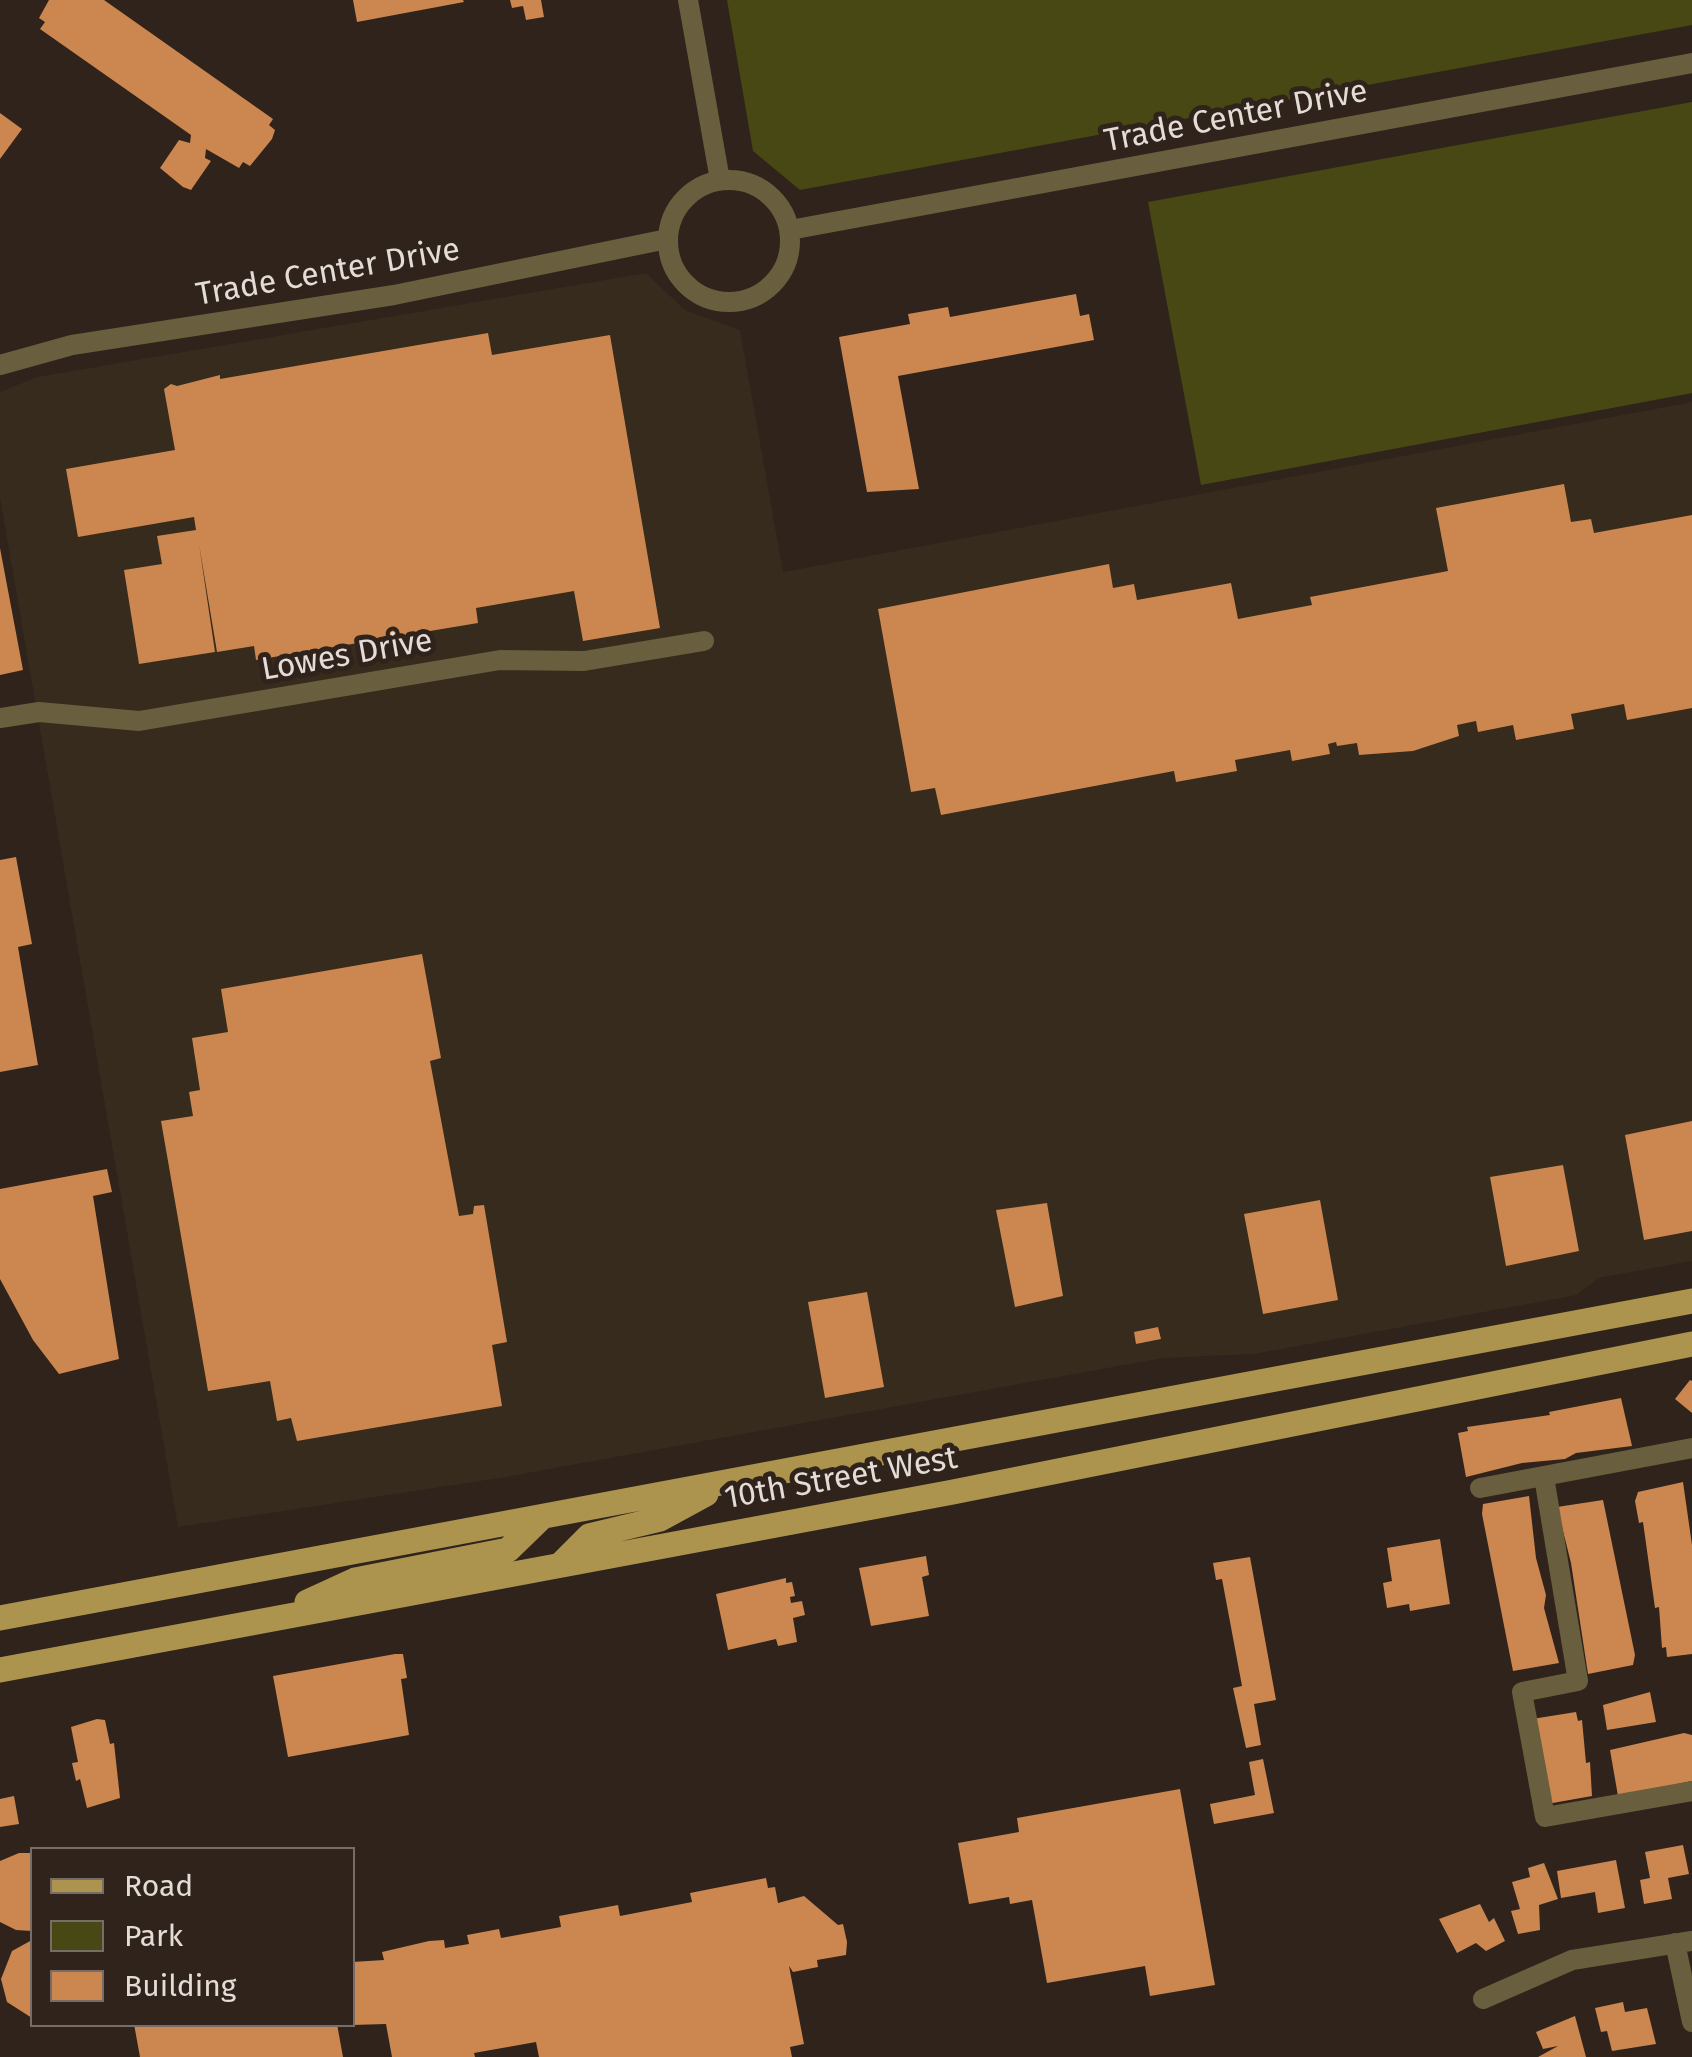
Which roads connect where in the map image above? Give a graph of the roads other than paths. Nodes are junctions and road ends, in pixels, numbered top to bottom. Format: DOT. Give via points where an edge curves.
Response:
graph roads {
  1 [pos="688,0"];
  2 [pos="1692,63"];
  3 [pos="720,180"];
  4 [pos="790,230"];
  5 [pos="668,239"];
  6 [pos="0,366"];
  7 [pos="704,641"];
  8 [pos="0,718"];
  9 [pos="1692,1301"];
  10 [pos="1692,1344"];
  11 [pos="1692,1448"];
  12 [pos="1544,1477"];
  13 [pos="728,1482"];
  14 [pos="1480,1488"];
  15 [pos="542,1518"];
  16 [pos="559,1565"];
  17 [pos="0,1618"];
  18 [pos="270,1619"];
  19 [pos="0,1670"];
  20 [pos="1692,1790"];
  21 [pos="1684,1942"];
  22 [pos="1484,1998"];
  23 [pos="1692,2022"];
  1 -- 3 [label="street"];
  2 -- 4 [label="street, Trade Center Drive"];
  3 -- 4 [label="street" via="750,183 769,194"];
  3 -- 5 [label="street" via="683,200"];
  4 -- 5 [label="street" via="790,251 770,288 730,303 694,292 679,278"];
  5 -- 6 [label="street, Trade Center Drive" via="394,295 57,348"];
  7 -- 8 [label="street, Lowes Drive" via="584,661 500,660 138,721 38,712"];
  9 -- 13 [label="main road, 10th Street West"];
  10 -- 16 [label="main road, 10th Street West"];
  11 -- 12 [label="street"];
  12 -- 14 [label="street"];
  12 -- 20 [label="street" via="1578,1681 1522,1692 1546,1817"];
  13 -- 15 [label="main road, 10th Street West"];
  13 -- 16 [label="main road" via="660,1519 589,1536"];
  15 -- 17 [label="main road, 10th Street West"];
  15 -- 18 [label="main road" via="508,1550 355,1580"];
  16 -- 18 [label="main road, 10th Street West"];
  18 -- 19 [label="main road, 10th Street West"];
  21 -- 22 [label="street" via="1572,1960"];
  21 -- 23 [label="street"];
}
